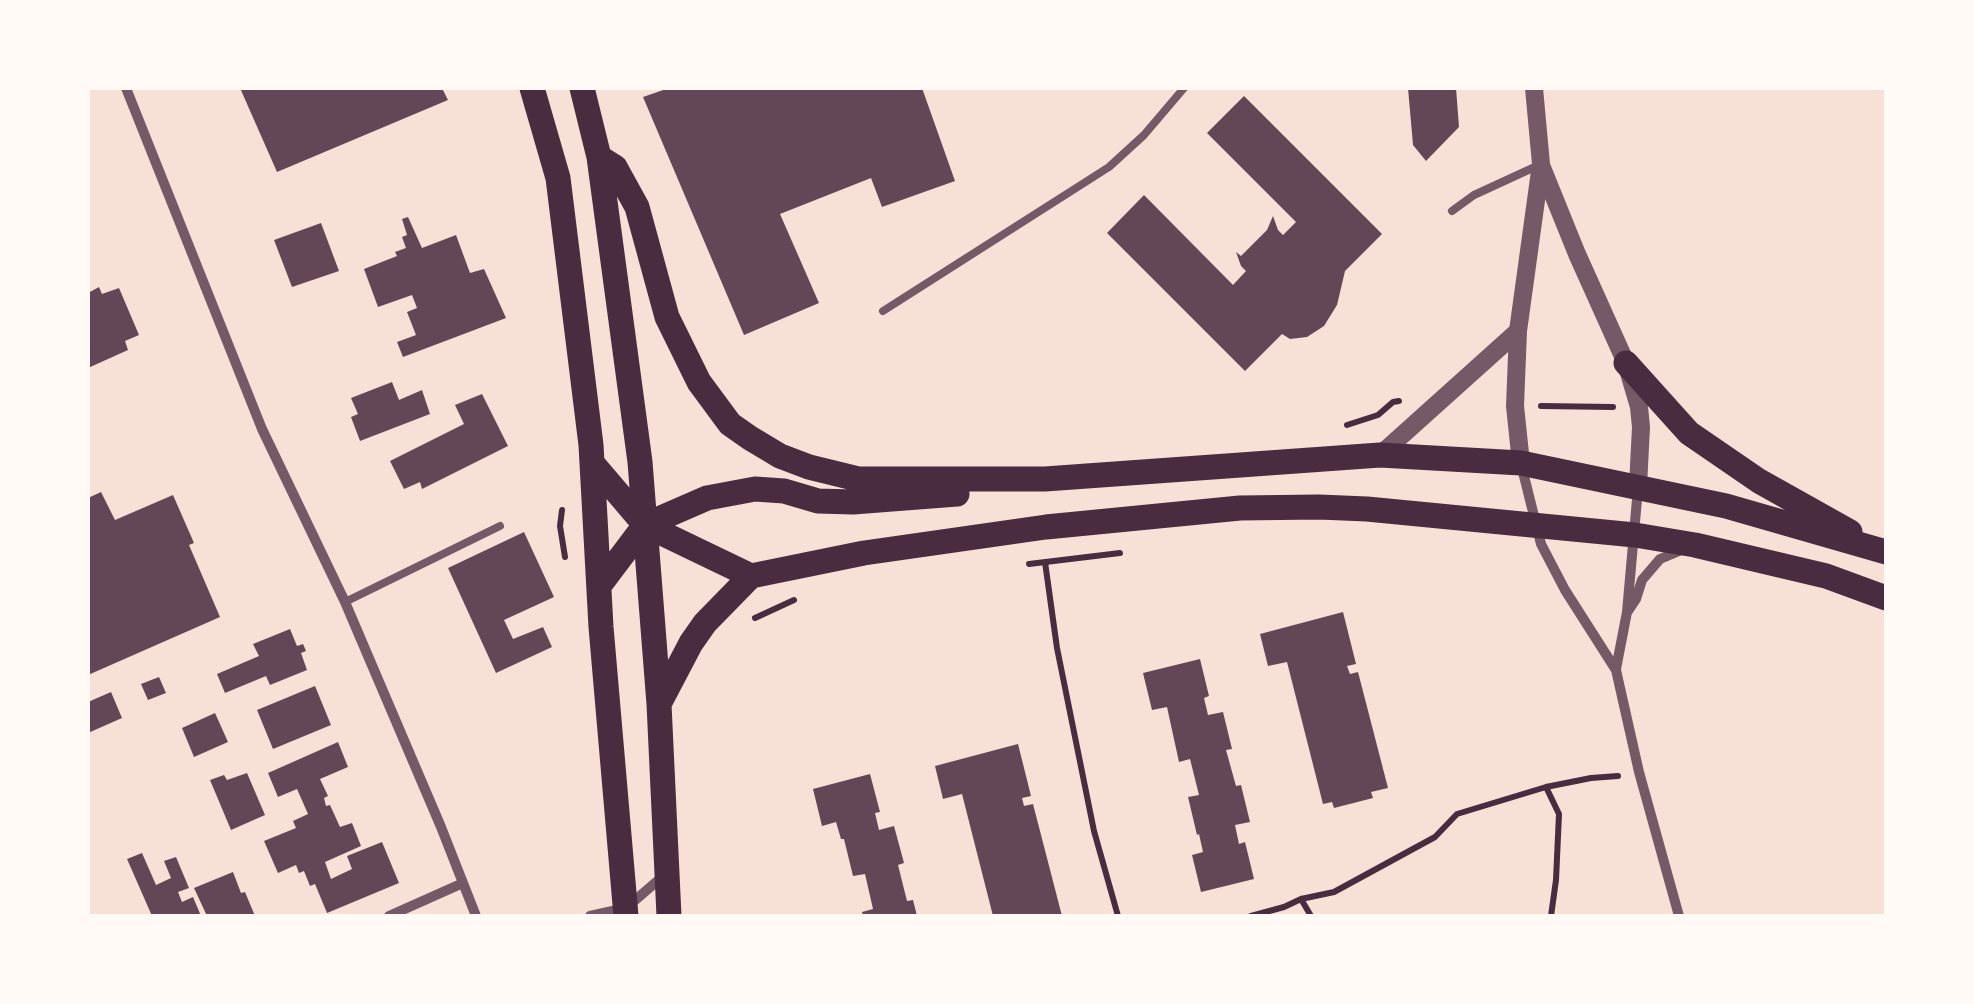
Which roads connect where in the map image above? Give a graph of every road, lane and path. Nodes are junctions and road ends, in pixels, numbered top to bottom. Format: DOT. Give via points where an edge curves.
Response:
graph roads {
  1 [pos="126,88"];
  2 [pos="532,88"];
  3 [pos="582,88"];
  4 [pos="1184,88"];
  5 [pos="1534,88"];
  6 [pos="598,157"];
  7 [pos="1541,164"];
  8 [pos="1452,211"];
  9 [pos="883,312"];
  10 [pos="1518,331"];
  11 [pos="1626,364"];
  12 [pos="1380,455"];
  13 [pos="1521,463"];
  14 [pos="593,464"];
  15 [pos="1045,479"];
  16 [pos="1638,486"];
  17 [pos="1534,524"];
  18 [pos="645,525"];
  19 [pos="500,526"];
  20 [pos="1635,535"];
  21 [pos="1695,545"];
  22 [pos="1128,552"];
  23 [pos="1886,552"];
  24 [pos="1044,562"];
  25 [pos="1027,564"];
  26 [pos="751,576"];
  27 [pos="598,586"];
  28 [pos="811,597"];
  29 [pos="1886,598"];
  30 [pos="345,602"];
  31 [pos="1627,612"];
  32 [pos="742,629"];
  33 [pos="1616,670"];
  34 [pos="659,704"];
  35 [pos="1639,772"];
  36 [pos="1546,787"];
  37 [pos="667,873"];
  38 [pos="463,883"];
  39 [pos="1301,899"];
  40 [pos="626,912"];
  41 [pos="389,916"];
  42 [pos="476,916"];
  43 [pos="590,916"];
  44 [pos="669,916"];
  45 [pos="1118,916"];
  46 [pos="1251,916"];
  47 [pos="1311,916"];
  48 [pos="1551,916"];
  49 [pos="1680,916"];
  1 -- 30 [label="street" via="262,429"];
  2 -- 14 [label="main road" via="558,178"];
  3 -- 6 [label="main road"];
  4 -- 9 [label="lane" via="1109,167"];
  5 -- 7 [label="street"];
  6 -- 15 [label="main road" via="615,167 637,206 684,353 740,432 780,456 858,479"];
  6 -- 18 [label="main road"];
  7 -- 8 [label="lane"];
  7 -- 10 [label="street"];
  7 -- 11 [label="street"];
  10 -- 12 [label="street"];
  10 -- 13 [label="street"];
  11 -- 16 [label="street" via="1641,427"];
  11 -- 23 [label="main road" via="1689,433"];
  12 -- 13 [label="main road"];
  12 -- 15 [label="main road"];
  13 -- 16 [label="main road"];
  13 -- 17 [label="street"];
  14 -- 18 [label="main road"];
  14 -- 27 [label="main road"];
  15 -- 18 [label="main road" via="853,502 755,489 700,500"];
  16 -- 20 [label="street"];
  16 -- 23 [label="main road"];
  17 -- 20 [label="main road"];
  17 -- 26 [label="main road" via="1367,508 1240,508 1046,527"];
  17 -- 33 [label="street" via="1565,590"];
  18 -- 26 [label="main road"];
  18 -- 27 [label="main road"];
  18 -- 34 [label="main road"];
  19 -- 30 [label="lane"];
  20 -- 21 [label="main road"];
  20 -- 31 [label="street"];
  21 -- 29 [label="main road" via="1826,576"];
  21 -- 31 [label="street" via="1660,560"];
  22 -- 24 [label="path"];
  24 -- 25 [label="path"];
  24 -- 45 [label="path" via="1094,831"];
  26 -- 34 [label="main road" via="698,633"];
  27 -- 40 [label="main road"];
  28 -- 32 [label="path"];
  30 -- 38 [label="street"];
  31 -- 33 [label="street"];
  33 -- 35 [label="street"];
  34 -- 37 [label="main road"];
  35 -- 36 [label="path"];
  35 -- 49 [label="street"];
  36 -- 39 [label="path" via="1457,814 1435,837 1360,879"];
  36 -- 48 [label="path" via="1559,814"];
  37 -- 40 [label="street"];
  37 -- 44 [label="main road"];
  38 -- 41 [label="street"];
  38 -- 42 [label="street"];
  39 -- 46 [label="path"];
  39 -- 47 [label="path"];
  40 -- 43 [label="street"];
}
